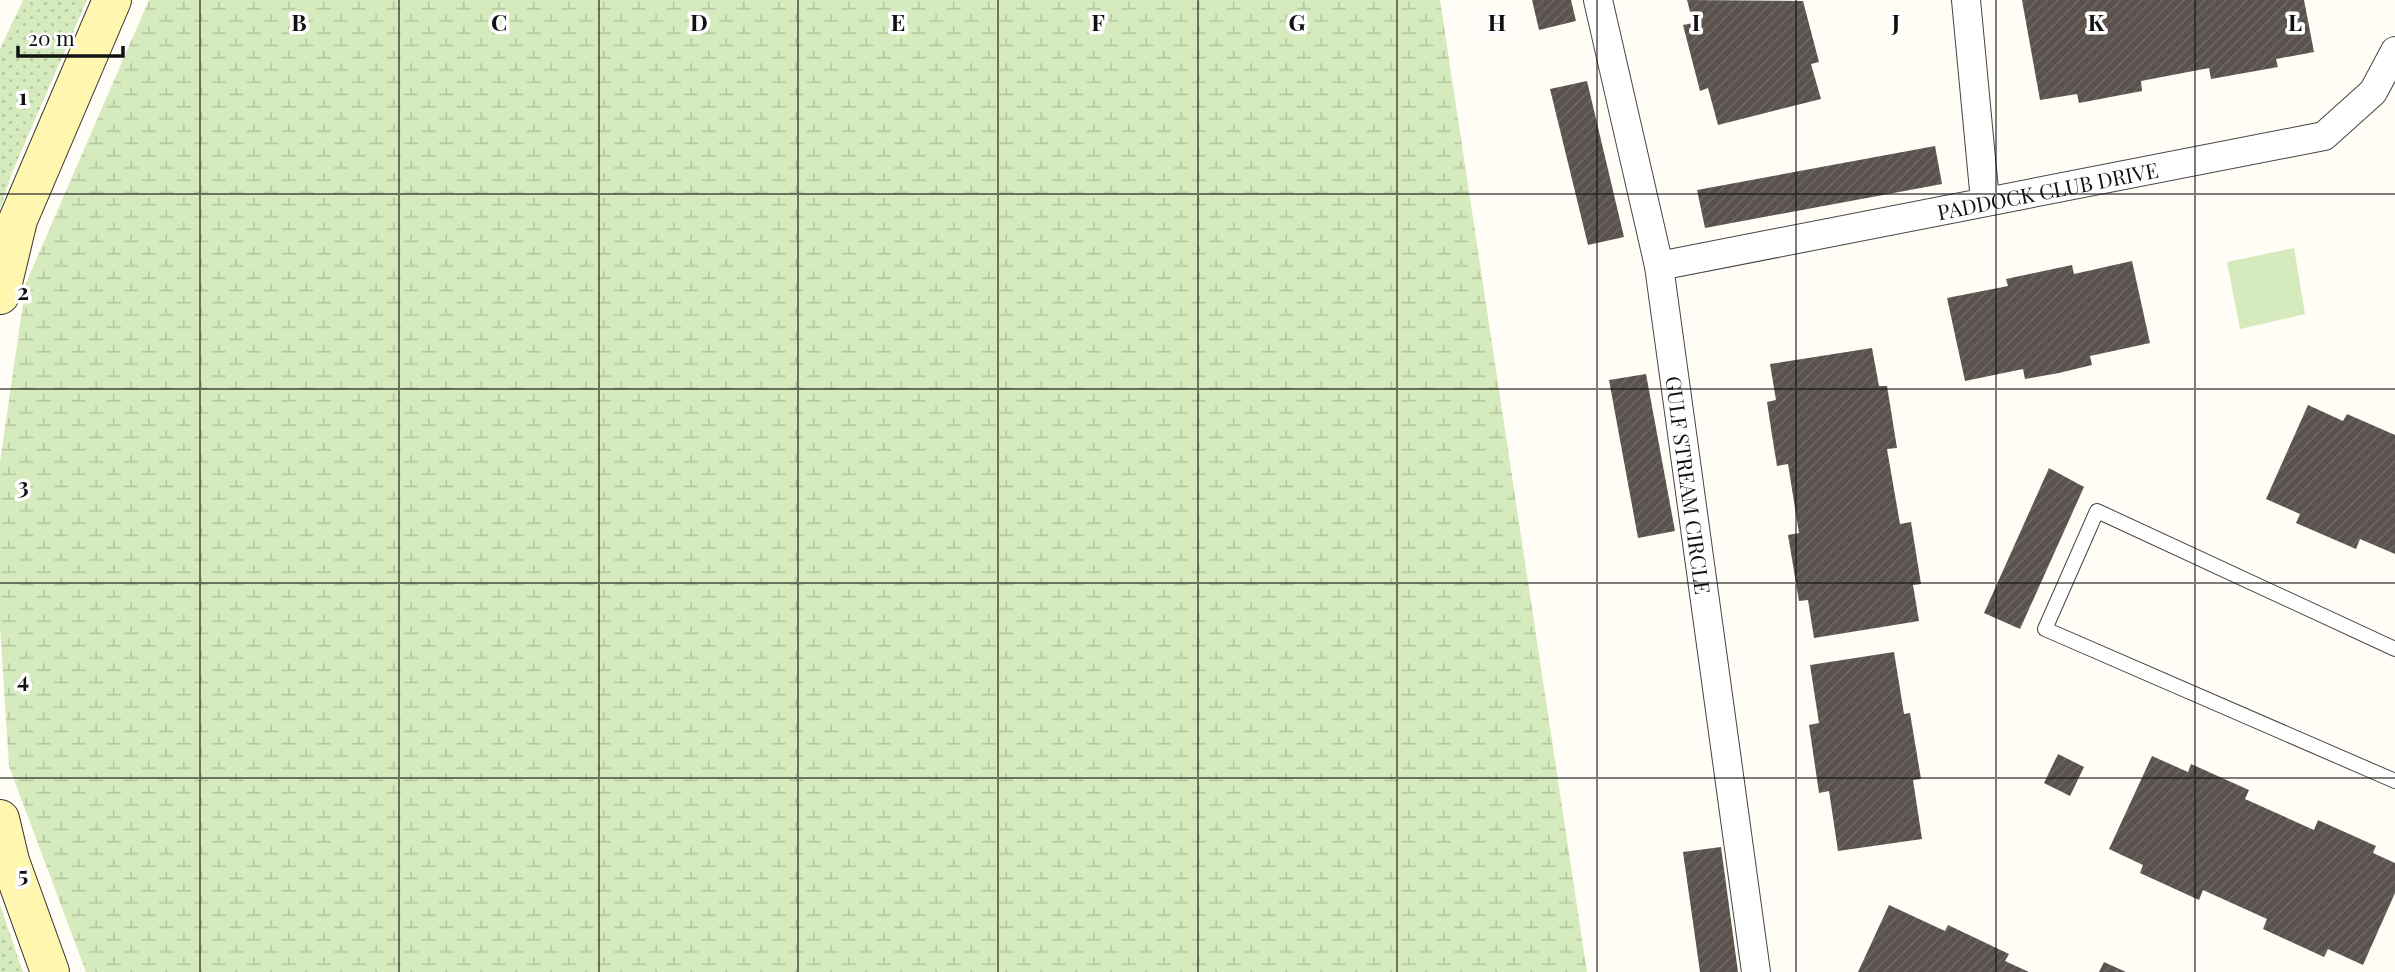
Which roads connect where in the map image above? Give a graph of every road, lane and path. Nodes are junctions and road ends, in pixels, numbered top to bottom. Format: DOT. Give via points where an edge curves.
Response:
graph roads {
  1 [pos="112,0"];
  2 [pos="1598,0"];
  3 [pos="1966,0"];
  4 [pos="2395,51"];
  5 [pos="1984,201"];
  6 [pos="1659,266"];
  7 [pos="0,295"];
  8 [pos="2395,649"];
  9 [pos="2395,781"];
  10 [pos="0,819"];
  11 [pos="50,972"];
  12 [pos="1756,972"];
  1 -- 7 [label="main road" via="18,220"];
  2 -- 6 [label="street, GULF STREAM CIRCLE"];
  3 -- 5 [label="street"];
  4 -- 5 [label="street, PADDOCK CLUB DRIVE" via="2373,92 2324,136"];
  5 -- 6 [label="street, PADDOCK CLUB DRIVE"];
  6 -- 12 [label="street, GULF STREAM CIRCLE"];
  8 -- 9 [label="lane" via="2097,511 2045,629"];
  10 -- 11 [label="main road" via="10,861"];
}
